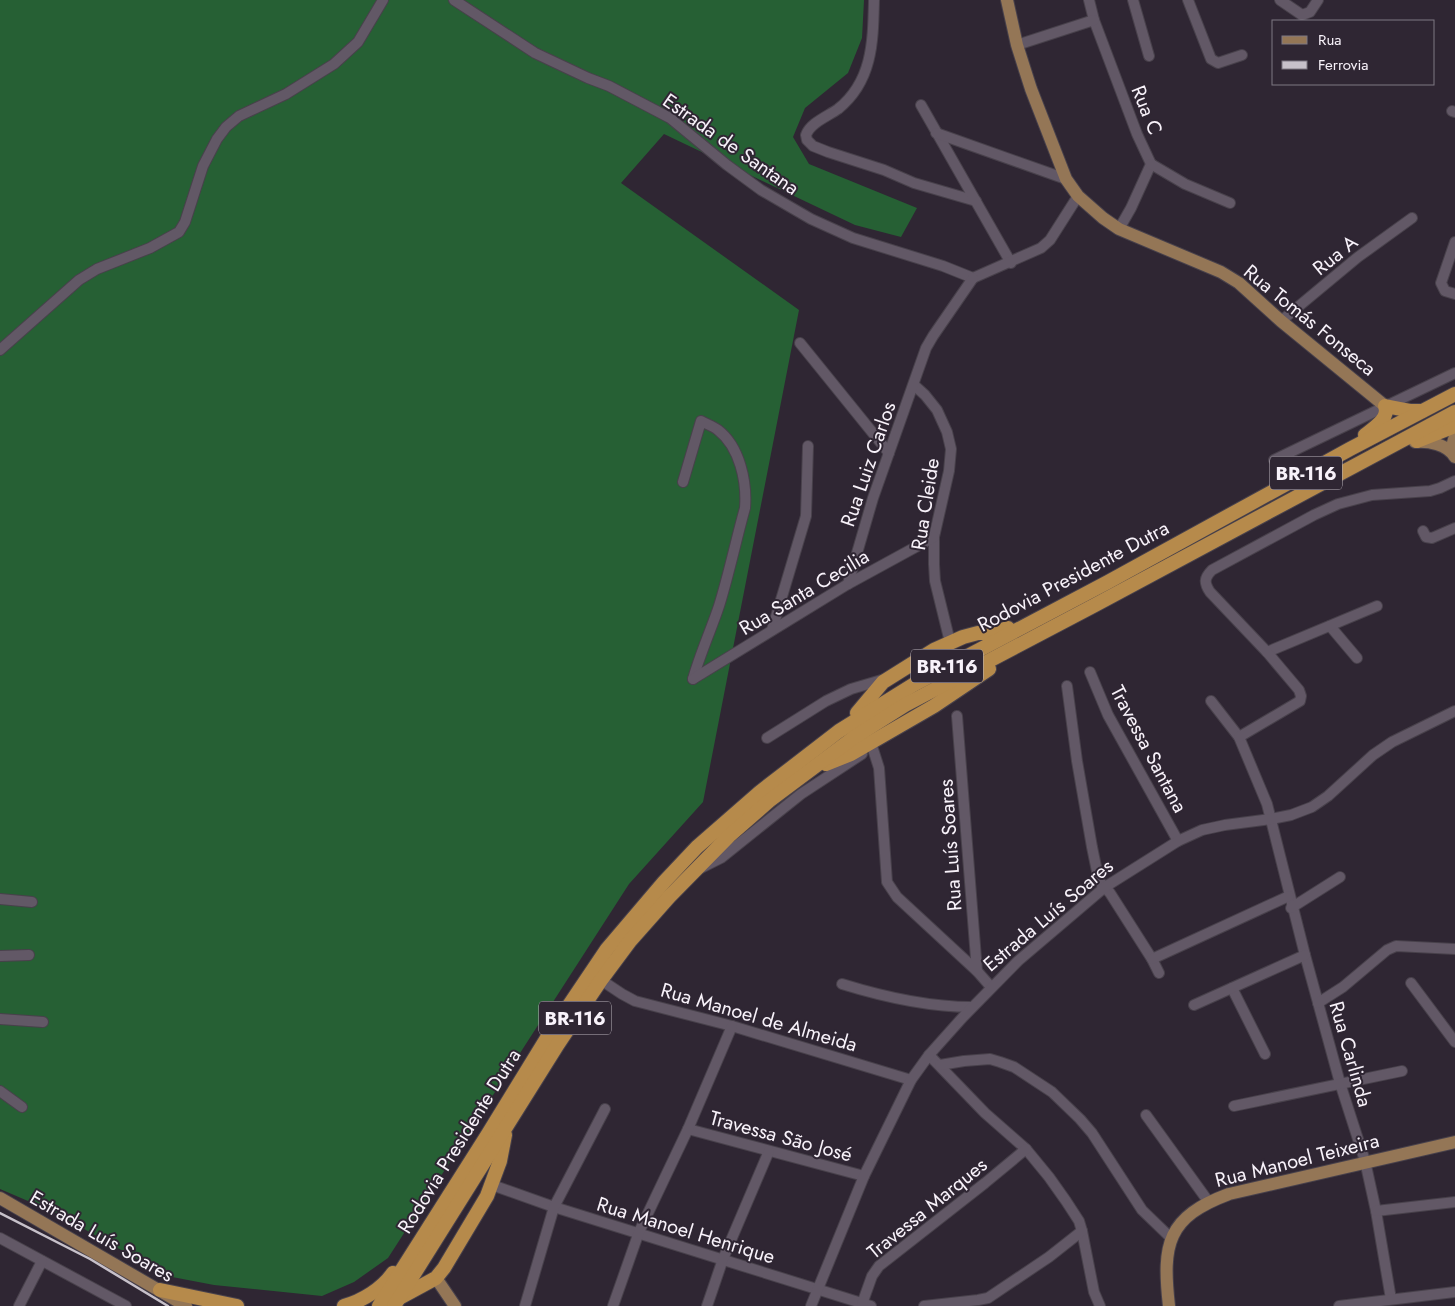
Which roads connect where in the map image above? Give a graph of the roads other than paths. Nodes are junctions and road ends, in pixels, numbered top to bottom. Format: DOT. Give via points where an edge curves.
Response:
graph roads {
  1 [pos="383,0"];
  2 [pos="454,0"];
  3 [pos="874,0"];
  4 [pos="1007,0"];
  5 [pos="1089,0"];
  6 [pos="1133,0"];
  7 [pos="1188,0"];
  8 [pos="1280,0"];
  9 [pos="1318,0"];
  10 [pos="1094,20"];
  11 [pos="1017,45"];
  12 [pos="1242,55"];
  13 [pos="1149,56"];
  14 [pos="921,105"];
  15 [pos="936,133"];
  16 [pos="1151,164"];
  17 [pos="1066,179"];
  18 [pos="1078,196"];
  19 [pos="976,200"];
  20 [pos="1230,203"];
  21 [pos="1412,218"];
  22 [pos="1119,229"];
  23 [pos="1455,242"];
  24 [pos="1011,262"];
  25 [pos="974,278"];
  26 [pos="1455,294"];
  27 [pos="1281,321"];
  28 [pos="800,343"];
  29 [pos="0,350"];
  30 [pos="1455,373"];
  31 [pos="914,385"];
  32 [pos="1455,394"];
  33 [pos="1385,406"];
  34 [pos="1425,410"];
  35 [pos="1455,412"];
  36 [pos="1455,426"];
  37 [pos="1455,436"];
  38 [pos="1412,442"];
  39 [pos="808,446"];
  40 [pos="1350,449"];
  41 [pos="889,453"];
  42 [pos="1454,455"];
  43 [pos="1274,460"];
  44 [pos="1358,464"];
  45 [pos="1455,481"];
  46 [pos="683,482"];
  47 [pos="1455,528"];
  48 [pos="1423,531"];
  49 [pos="934,537"];
  50 [pos="1158,554"];
  51 [pos="1140,581"];
  52 [pos="848,584"];
  53 [pos="1377,606"];
  54 [pos="1330,626"];
  55 [pos="772,630"];
  56 [pos="950,642"];
  57 [pos="1267,652"];
  58 [pos="1357,658"];
  59 [pos="1090,672"];
  60 [pos="889,678"];
  61 [pos="1067,686"];
  62 [pos="1211,701"];
  63 [pos="1455,711"];
  64 [pos="957,716"];
  65 [pos="1239,737"];
  66 [pos="767,738"];
  67 [pos="874,742"];
  68 [pos="807,772"];
  69 [pos="736,812"];
  70 [pos="1271,819"];
  71 [pos="1178,842"];
  72 [pos="695,870"];
  73 [pos="1340,877"];
  74 [pos="1105,887"];
  75 [pos="1289,896"];
  76 [pos="0,899"];
  77 [pos="32,902"];
  78 [pos="1292,908"];
  79 [pos="1455,949"];
  80 [pos="29,955"];
  81 [pos="1304,955"];
  82 [pos="0,956"];
  83 [pos="1152,959"];
  84 [pos="977,971"];
  85 [pos="1159,973"];
  86 [pos="601,980"];
  87 [pos="1412,983"];
  88 [pos="842,984"];
  89 [pos="991,987"];
  90 [pos="1232,988"];
  91 [pos="1318,1003"];
  92 [pos="1194,1005"];
  93 [pos="972,1007"];
  94 [pos="0,1019"];
  95 [pos="42,1022"];
  96 [pos="732,1026"];
  97 [pos="1455,1042"];
  98 [pos="1265,1054"];
  99 [pos="929,1055"];
  100 [pos="940,1065"];
  101 [pos="1402,1071"];
  102 [pos="911,1080"];
  103 [pos="1340,1083"];
  104 [pos="0,1091"];
  105 [pos="508,1100"];
  106 [pos="1234,1106"];
  107 [pos="22,1107"];
  108 [pos="605,1109"];
  109 [pos="1146,1115"];
  110 [pos="506,1129"];
  111 [pos="688,1129"];
  112 [pos="1455,1142"];
  113 [pos="1026,1149"];
  114 [pos="769,1151"];
  115 [pos="1365,1162"];
  116 [pos="864,1176"];
  117 [pos="492,1185"];
  118 [pos="0,1198"];
  119 [pos="1208,1202"];
  120 [pos="1455,1202"];
  121 [pos="554,1207"];
  122 [pos="1376,1212"];
  123 [pos="1082,1231"];
  124 [pos="639,1232"];
  125 [pos="0,1238"];
  126 [pos="1171,1238"];
  127 [pos="723,1259"];
  128 [pos="42,1261"];
  129 [pos="436,1278"];
  130 [pos="160,1290"];
  131 [pos="818,1290"];
  132 [pos="1455,1292"];
  133 [pos="1391,1300"];
  134 [pos="397,1302"];
  135 [pos="867,1305"];
  136 [pos="19,1306"];
  137 [pos="126,1306"];
  138 [pos="186,1306"];
  139 [pos="237,1306"];
  140 [pos="344,1306"];
  141 [pos="379,1306"];
  142 [pos="455,1306"];
  143 [pos="525,1306"];
  144 [pos="613,1306"];
  145 [pos="707,1306"];
  146 [pos="811,1306"];
  147 [pos="924,1306"];
  148 [pos="1100,1306"];
  149 [pos="1169,1306"];
  150 [pos="1338,1306"];
  1 -- 29 [label="street" via="358,42 334,64 286,94 239,116 226,127 203,166 179,232 79,280"];
  2 -- 25 [label="street, Estrada de Santana" via="535,53 670,118 726,165 811,219 853,238"];
  3 -- 19 [label="street" via="867,69 855,92 809,128 807,140 813,146 914,183"];
  4 -- 11 [label="main road, Rua Tomás Fonseca"];
  5 -- 10 [label="street, Rua C"];
  6 -- 13 [label="street"];
  7 -- 12 [label="street" via="1210,59 1218,63"];
  8 -- 9 [label="street" via="1302,15 1310,12"];
  10 -- 11 [label="street"];
  10 -- 16 [label="street, Rua C"];
  11 -- 17 [label="main road, Rua Tomás Fonseca" via="1030,89"];
  14 -- 15 [label="street"];
  15 -- 17 [label="street"];
  15 -- 19 [label="street"];
  16 -- 20 [label="street" via="1185,184"];
  16 -- 22 [label="street, Rua C"];
  17 -- 18 [label="main road, Rua Tomás Fonseca"];
  18 -- 22 [label="main road, Rua Tomás Fonseca"];
  18 -- 24 [label="street" via="1050,240 1041,248"];
  19 -- 24 [label="street"];
  21 -- 27 [label="street, Rua A" via="1358,257"];
  22 -- 27 [label="main road, Rua Tomás Fonseca" via="1221,272"];
  23 -- 26 [label="street" via="1441,283 1445,291"];
  24 -- 25 [label="street"];
  25 -- 31 [label="street" via="926,348"];
  27 -- 33 [label="main road, Rua Tomás Fonseca"];
  28 -- 41 [label="street"];
  30 -- 33 [label="street"];
  31 -- 41 [label="street, Rua Luiz Carlos"];
  31 -- 49 [label="street, Rua Cleide" via="936,410 951,449"];
  32 -- 34 [label="highway, Rodovia Presidente Dutra / BR-116"];
  33 -- 34 [label="highway"];
  33 -- 40 [label="highway" via="1386,416 1355,441"];
  33 -- 43 [label="street"];
  34 -- 40 [label="highway, Rodovia Presidente Dutra / BR-116"];
  35 -- 44 [label="highway, Rodovia Presidente Dutra / BR-116"];
  36 -- 38 [label="highway"];
  37 -- 42 [label="main road"];
  38 -- 42 [label="main road" via="1434,443"];
  38 -- 44 [label="highway"];
  39 -- 55 [label="street" via="806,516"];
  40 -- 50 [label="highway, Rodovia Presidente Dutra / BR-116"];
  41 -- 52 [label="street, Rua Luiz Carlos"];
  44 -- 51 [label="highway, Rodovia Presidente Dutra / BR-116"];
  45 -- 57 [label="street" via="1430,491 1372,495 1338,504 1212,570 1205,580 1210,592"];
  46 -- 55 [label="street, Rua Santa Cecilia" via="700,421 718,429 732,448 744,477 745,508 719,604 693,679"];
  47 -- 48 [label="street" via="1432,538 1426,537"];
  49 -- 52 [label="street, Rua Santa Cecilia"];
  49 -- 56 [label="street, Rua Cleide" via="935,581"];
  50 -- 56 [label="highway" via="1063,599 1026,621 1004,630 978,633"];
  50 -- 69 [label="highway, Rodovia Presidente Dutra / BR-116" via="880,704 839,731"];
  51 -- 67 [label="highway" via="1102,610 999,663"];
  51 -- 68 [label="highway, Rodovia Presidente Dutra / BR-116" via="905,705"];
  52 -- 55 [label="street, Rua Santa Cecilia"];
  53 -- 54 [label="street"];
  54 -- 57 [label="street"];
  54 -- 58 [label="street"];
  56 -- 60 [label="highway"];
  57 -- 65 [label="street" via="1299,690 1300,700"];
  59 -- 71 [label="street, Travessa Santana" via="1108,715"];
  60 -- 66 [label="street" via="850,689"];
  60 -- 69 [label="highway" via="880,684 856,714 743,801"];
  61 -- 74 [label="street" via="1092,846 1099,881"];
  62 -- 65 [label="street, Rua Carlinda"];
  63 -- 70 [label="street, Estrada Luís Soares" via="1392,742 1312,807"];
  64 -- 84 [label="street, Rua Luís Soares"];
  65 -- 70 [label="street, Rua Carlinda"];
  67 -- 68 [label="highway"];
  67 -- 72 [label="street" via="848,764 801,794 721,858"];
  67 -- 84 [label="street" via="890,889"];
  68 -- 72 [label="highway, Rodovia Presidente Dutra / BR-116" via="749,819"];
  69 -- 105 [label="highway, Rodovia Presidente Dutra / BR-116" via="664,882 607,950"];
  70 -- 71 [label="street, Estrada Luís Soares" via="1209,828"];
  70 -- 75 [label="street, Rua Carlinda"];
  71 -- 74 [label="street, Estrada Luís Soares"];
  72 -- 86 [label="highway, Rodovia Presidente Dutra / BR-116" via="630,941"];
  73 -- 78 [label="street"];
  74 -- 83 [label="street"];
  74 -- 89 [label="street, Estrada Luís Soares"];
  75 -- 78 [label="street, Rua Carlinda"];
  75 -- 83 [label="street"];
  76 -- 77 [label="street"];
  78 -- 81 [label="street, Rua Carlinda"];
  79 -- 91 [label="street" via="1396,946"];
  80 -- 82 [label="street"];
  81 -- 90 [label="street"];
  81 -- 91 [label="street, Rua Carlinda"];
  83 -- 85 [label="street"];
  84 -- 89 [label="street"];
  86 -- 96 [label="street, Rua Manoel de Almeida" via="635,1001"];
  86 -- 110 [label="highway, Rodovia Presidente Dutra / BR-116"];
  87 -- 97 [label="street"];
  88 -- 93 [label="street" via="881,996"];
  89 -- 93 [label="street, Estrada Luís Soares"];
  90 -- 92 [label="street"];
  90 -- 98 [label="street"];
  91 -- 103 [label="street, Rua Carlinda"];
  93 -- 99 [label="street, Estrada Luís Soares"];
  94 -- 95 [label="street"];
  96 -- 102 [label="street, Rua Manoel de Almeida"];
  96 -- 111 [label="street"];
  99 -- 100 [label="street"];
  99 -- 102 [label="street, Estrada Luís Soares"];
  100 -- 113 [label="street" via="985,1113"];
  100 -- 126 [label="street" via="990,1059 1014,1067 1052,1092 1092,1134 1142,1210"];
  101 -- 103 [label="street"];
  102 -- 116 [label="street, Estrada Luís Soares"];
  103 -- 106 [label="street"];
  103 -- 115 [label="street, Rua Carlinda"];
  104 -- 107 [label="street"];
  105 -- 140 [label="highway" via="389,1278 366,1297"];
  105 -- 141 [label="highway, Rodovia Presidente Dutra / BR-116"];
  108 -- 121 [label="street"];
  109 -- 119 [label="street"];
  110 -- 117 [label="highway"];
  110 -- 134 [label="highway, Rodovia Presidente Dutra / BR-116"];
  111 -- 114 [label="street, Travessa São José"];
  111 -- 124 [label="street"];
  112 -- 115 [label="main road, Rua Manoel Teixeira"];
  113 -- 123 [label="street" via="1066,1201"];
  113 -- 135 [label="street, Travessa Marques" via="879,1266 872,1276"];
  114 -- 116 [label="street, Travessa São José"];
  114 -- 127 [label="street"];
  115 -- 119 [label="main road, Rua Manoel Teixeira" via="1229,1194"];
  115 -- 122 [label="street, Rua Carlinda"];
  116 -- 131 [label="street, Estrada Luís Soares"];
  117 -- 121 [label="street, Rua Manoel Henrique"];
  117 -- 129 [label="highway" via="478,1215"];
  118 -- 130 [label="main road, Estrada Luís Soares"];
  119 -- 126 [label="main road, Rua Manoel Teixeira" via="1185,1218"];
  120 -- 122 [label="street"];
  121 -- 124 [label="street, Rua Manoel Henrique"];
  121 -- 143 [label="street"];
  122 -- 133 [label="street, Rua Carlinda"];
  123 -- 147 [label="street" via="988,1298"];
  123 -- 148 [label="street" via="1094,1292"];
  124 -- 127 [label="street, Rua Manoel Henrique"];
  124 -- 144 [label="street"];
  125 -- 128 [label="street"];
  126 -- 149 [label="main road, Rua Manoel Teixeira" via="1166,1266"];
  127 -- 131 [label="street, Rua Manoel Henrique"];
  127 -- 145 [label="street"];
  128 -- 136 [label="street"];
  128 -- 137 [label="street"];
  129 -- 134 [label="highway"];
  129 -- 142 [label="main road"];
  130 -- 138 [label="main road, Estrada Luís Soares"];
  130 -- 139 [label="highway"];
  131 -- 135 [label="street, Rua Manoel Henrique"];
  131 -- 146 [label="street, Estrada Luís Soares"];
  132 -- 133 [label="street"];
  133 -- 150 [label="street"];
}
